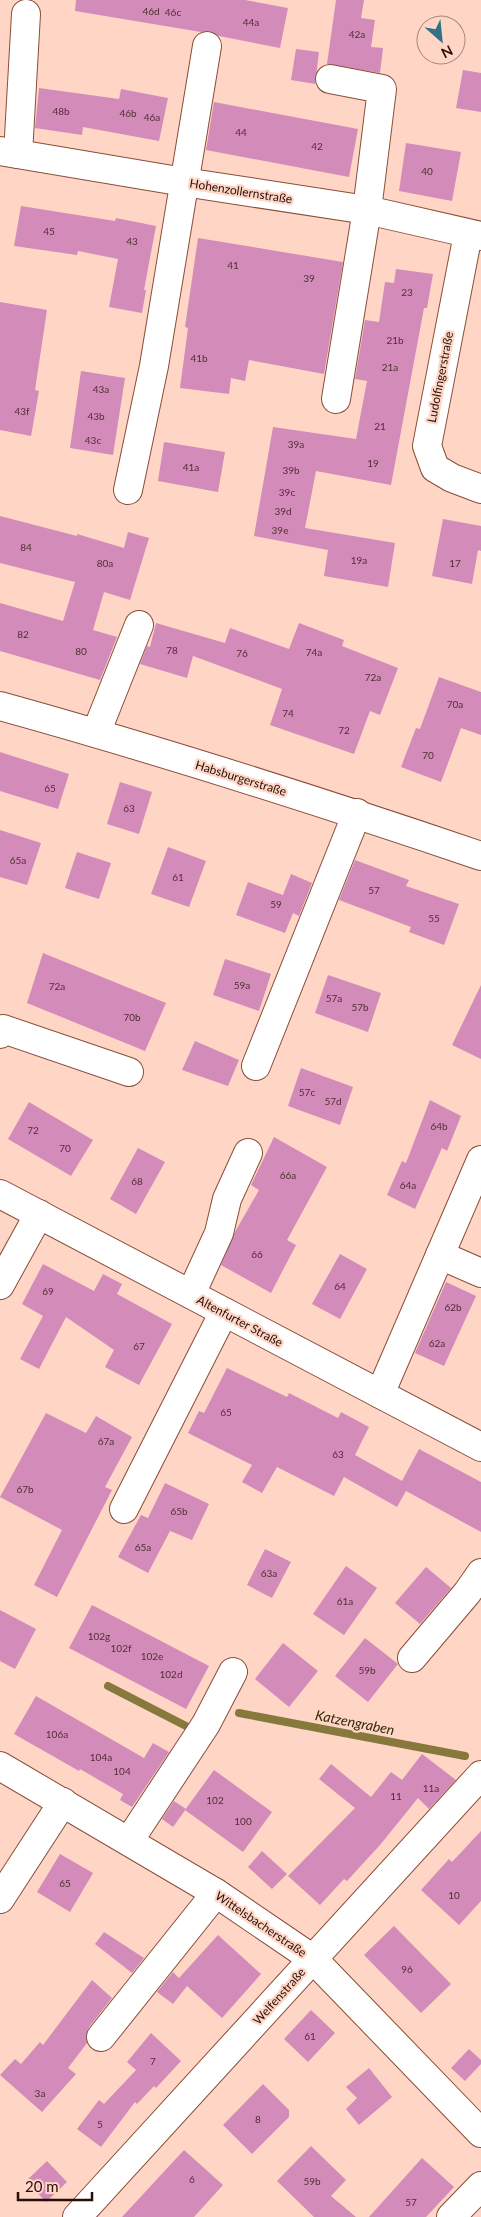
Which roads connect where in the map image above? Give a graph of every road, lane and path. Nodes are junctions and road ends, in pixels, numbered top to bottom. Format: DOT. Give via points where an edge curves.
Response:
graph roads {
  1 [pos="26,14"];
  2 [pos="207,46"];
  3 [pos="330,79"];
  4 [pos="9,152"];
  5 [pos="184,182"];
  6 [pos="367,210"];
  7 [pos="474,235"];
  8 [pos="336,399"];
  9 [pos="481,489"];
  10 [pos="128,490"];
  11 [pos="139,624"];
  12 [pos="0,706"];
  13 [pos="96,733"];
  14 [pos="357,814"];
  15 [pos="481,856"];
  16 [pos="0,1034"];
  17 [pos="256,1066"];
  18 [pos="129,1072"];
  19 [pos="248,1153"];
  20 [pos="481,1160"];
  21 [pos="0,1194"];
  22 [pos="39,1214"];
  23 [pos="440,1255"];
  24 [pos="481,1273"];
  25 [pos="0,1285"];
  26 [pos="191,1294"];
  27 [pos="224,1312"];
  28 [pos="380,1394"];
  29 [pos="481,1447"];
  30 [pos="124,1509"];
  31 [pos="481,1572"];
  32 [pos="412,1658"];
  33 [pos="233,1672"];
  34 [pos="0,1766"];
  35 [pos="481,1776"];
  36 [pos="63,1802"];
  37 [pos="129,1841"];
  38 [pos="216,1893"];
  39 [pos="0,1899"];
  40 [pos="312,1958"];
  41 [pos="101,2037"];
  42 [pos="481,2134"];
  43 [pos="481,2186"];
  44 [pos="77,2217"];
  45 [pos="452,2217"];
  1 -- 4 [label="street"];
  2 -- 5 [label="street"];
  3 -- 6 [label="street" via="382,89"];
  4 -- 5 [label="street, Hohenzollernstraße"];
  5 -- 6 [label="street, Hohenzollernstraße"];
  5 -- 10 [label="street" via="154,366"];
  6 -- 7 [label="street, Hohenzollernstraße"];
  6 -- 8 [label="street"];
  7 -- 9 [label="street, Ludolfingerstraße" via="427,446 435,468"];
  11 -- 13 [label="street"];
  12 -- 13 [label="street, Habsburgerstraße"];
  13 -- 14 [label="street, Habsburgerstraße"];
  14 -- 15 [label="street, Habsburgerstraße"];
  14 -- 17 [label="street"];
  16 -- 18 [label="street" via="2,1028"];
  19 -- 26 [label="street" via="227,1199 219,1233"];
  20 -- 23 [label="street"];
  21 -- 22 [label="street, Altenfurter Straße"];
  22 -- 25 [label="street"];
  22 -- 26 [label="street, Altenfurter Straße"];
  23 -- 24 [label="street"];
  23 -- 28 [label="street"];
  26 -- 27 [label="street, Altenfurter Straße"];
  27 -- 28 [label="street, Altenfurter Straße"];
  27 -- 30 [label="street"];
  28 -- 29 [label="street, Altenfurter Straße"];
  31 -- 32 [label="street"];
  33 -- 37 [label="street" via="206,1724"];
  34 -- 36 [label="street, Wittelsbacherstraße"];
  35 -- 40 [label="street, Welfenstraße"];
  36 -- 37 [label="street, Wittelsbacherstraße"];
  36 -- 39 [label="street"];
  37 -- 38 [label="street, Wittelsbacherstraße"];
  38 -- 40 [label="street, Wittelsbacherstraße"];
  38 -- 41 [label="street"];
  40 -- 42 [label="street, Wittelsbacherstraße"];
  40 -- 44 [label="street, Welfenstraße"];
  43 -- 45 [label="street"];
}
